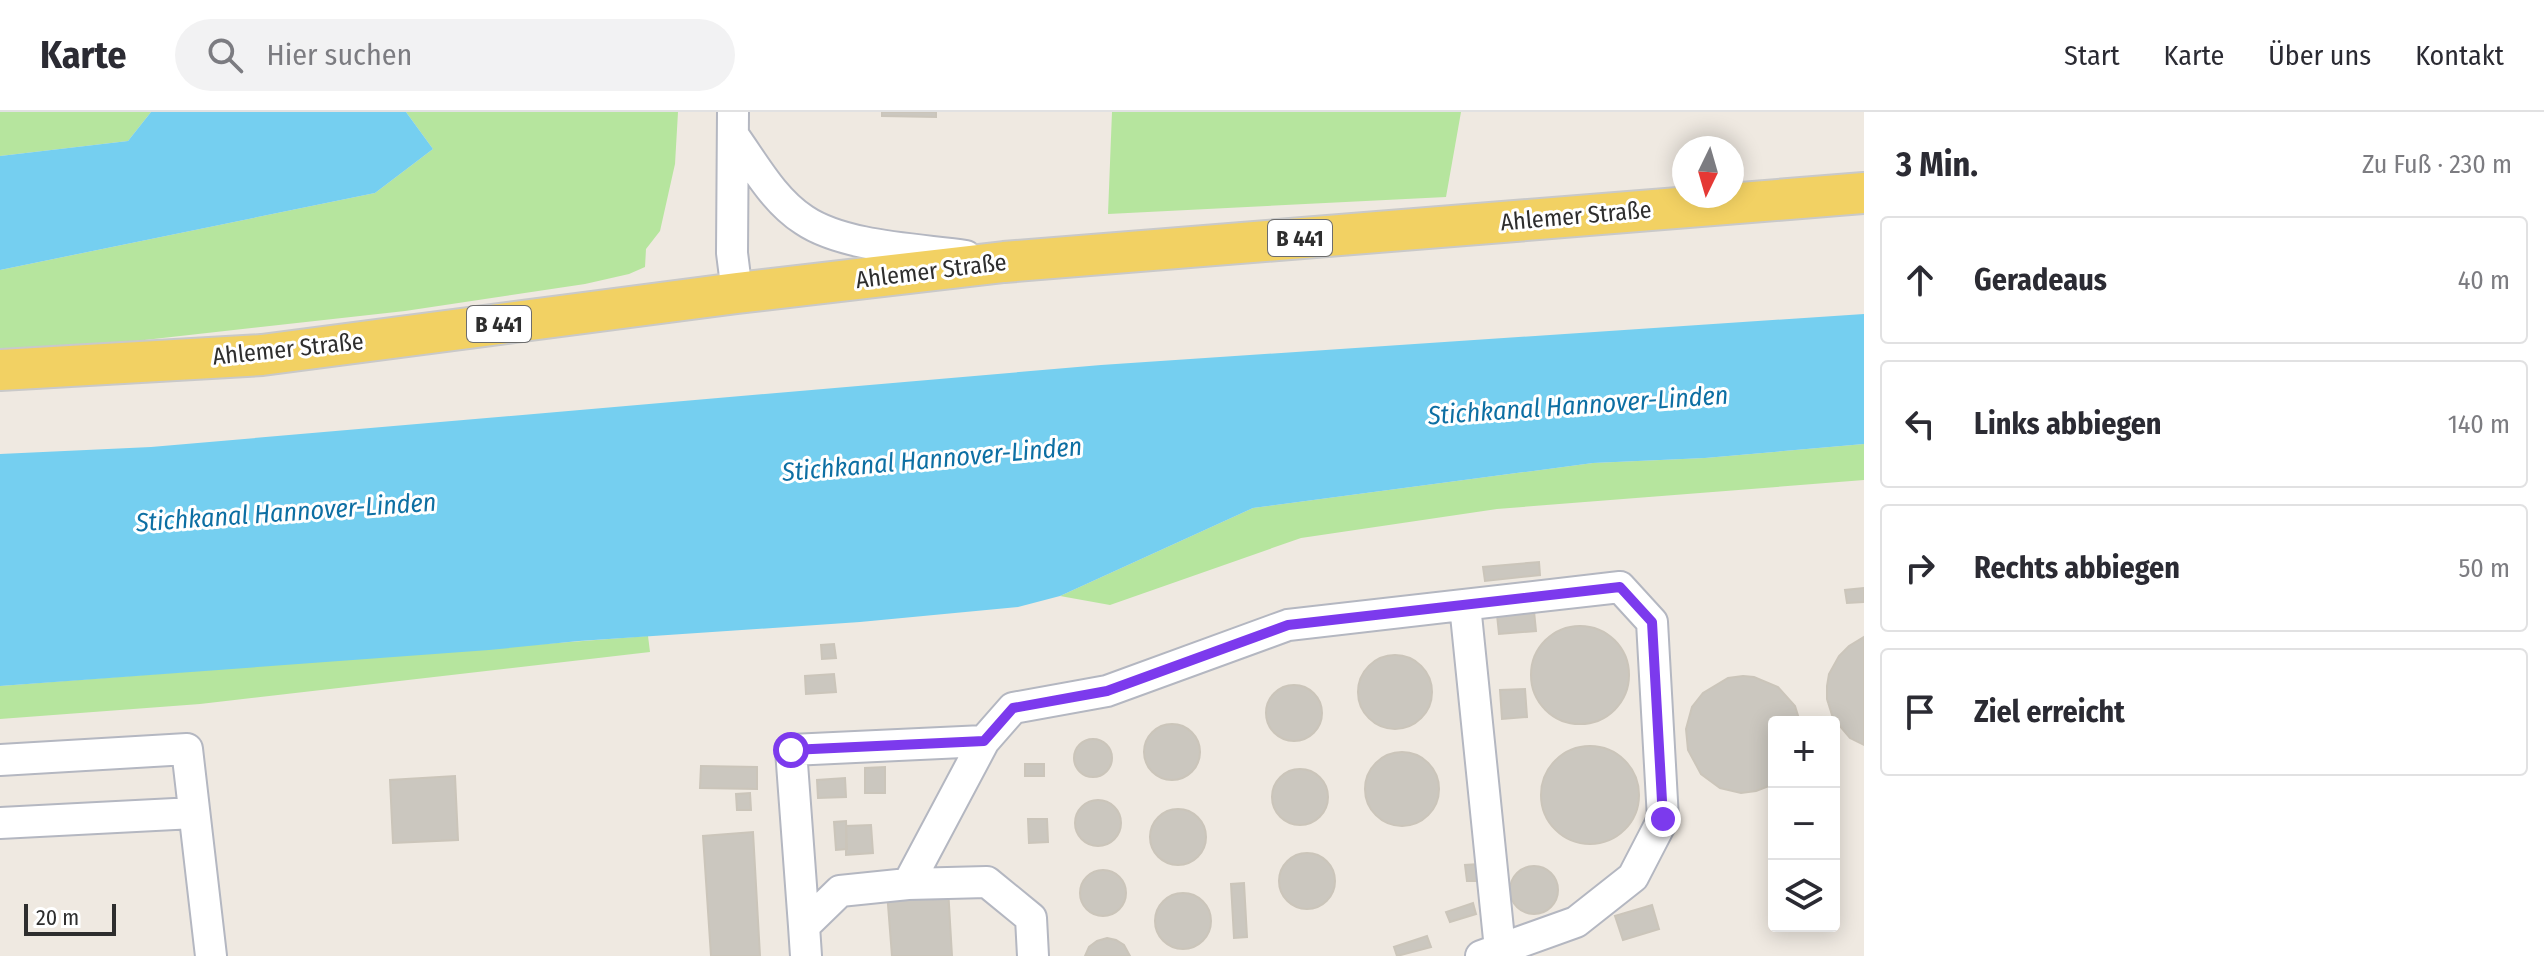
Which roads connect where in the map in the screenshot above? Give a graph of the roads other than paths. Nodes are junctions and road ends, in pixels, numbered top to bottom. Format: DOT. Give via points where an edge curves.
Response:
graph roads {
  1 [pos="733,124"];
  2 [pos="1864,193"];
  3 [pos="1004,262"];
  4 [pos="737,293"];
  5 [pos="0,370"];
  6 [pos="1465,605"];
  7 [pos="984,741"];
  8 [pos="0,760"];
  9 [pos="194,813"];
  10 [pos="0,823"];
  11 [pos="908,884"];
  12 [pos="804,926"];
  13 [pos="1490,953"];
  14 [pos="211,956"];
  15 [pos="806,956"];
  16 [pos="1033,956"];
  1 -- 3 [label="street" via="777,197 804,220 842,238"];
  1 -- 4 [label="street" via="732,253"];
  2 -- 3 [label="main road, Ahlemer Straße / B 441"];
  3 -- 4 [label="main road, Ahlemer Straße / B 441"];
  4 -- 5 [label="main road, Ahlemer Straße / B 441" via="262,355"];
  6 -- 7 [label="street" via="1288,625 1107,691 1013,708"];
  6 -- 13 [label="street"];
  6 -- 13 [label="street" via="1620,587 1652,622 1663,819 1633,877 1576,922"];
  7 -- 11 [label="street"];
  7 -- 12 [label="street" via="791,750"];
  8 -- 9 [label="street" via="187,749"];
  9 -- 10 [label="street"];
  9 -- 14 [label="street"];
  11 -- 12 [label="street" via="840,891"];
  11 -- 16 [label="street" via="987,882 1031,918"];
  12 -- 15 [label="street"];
}
